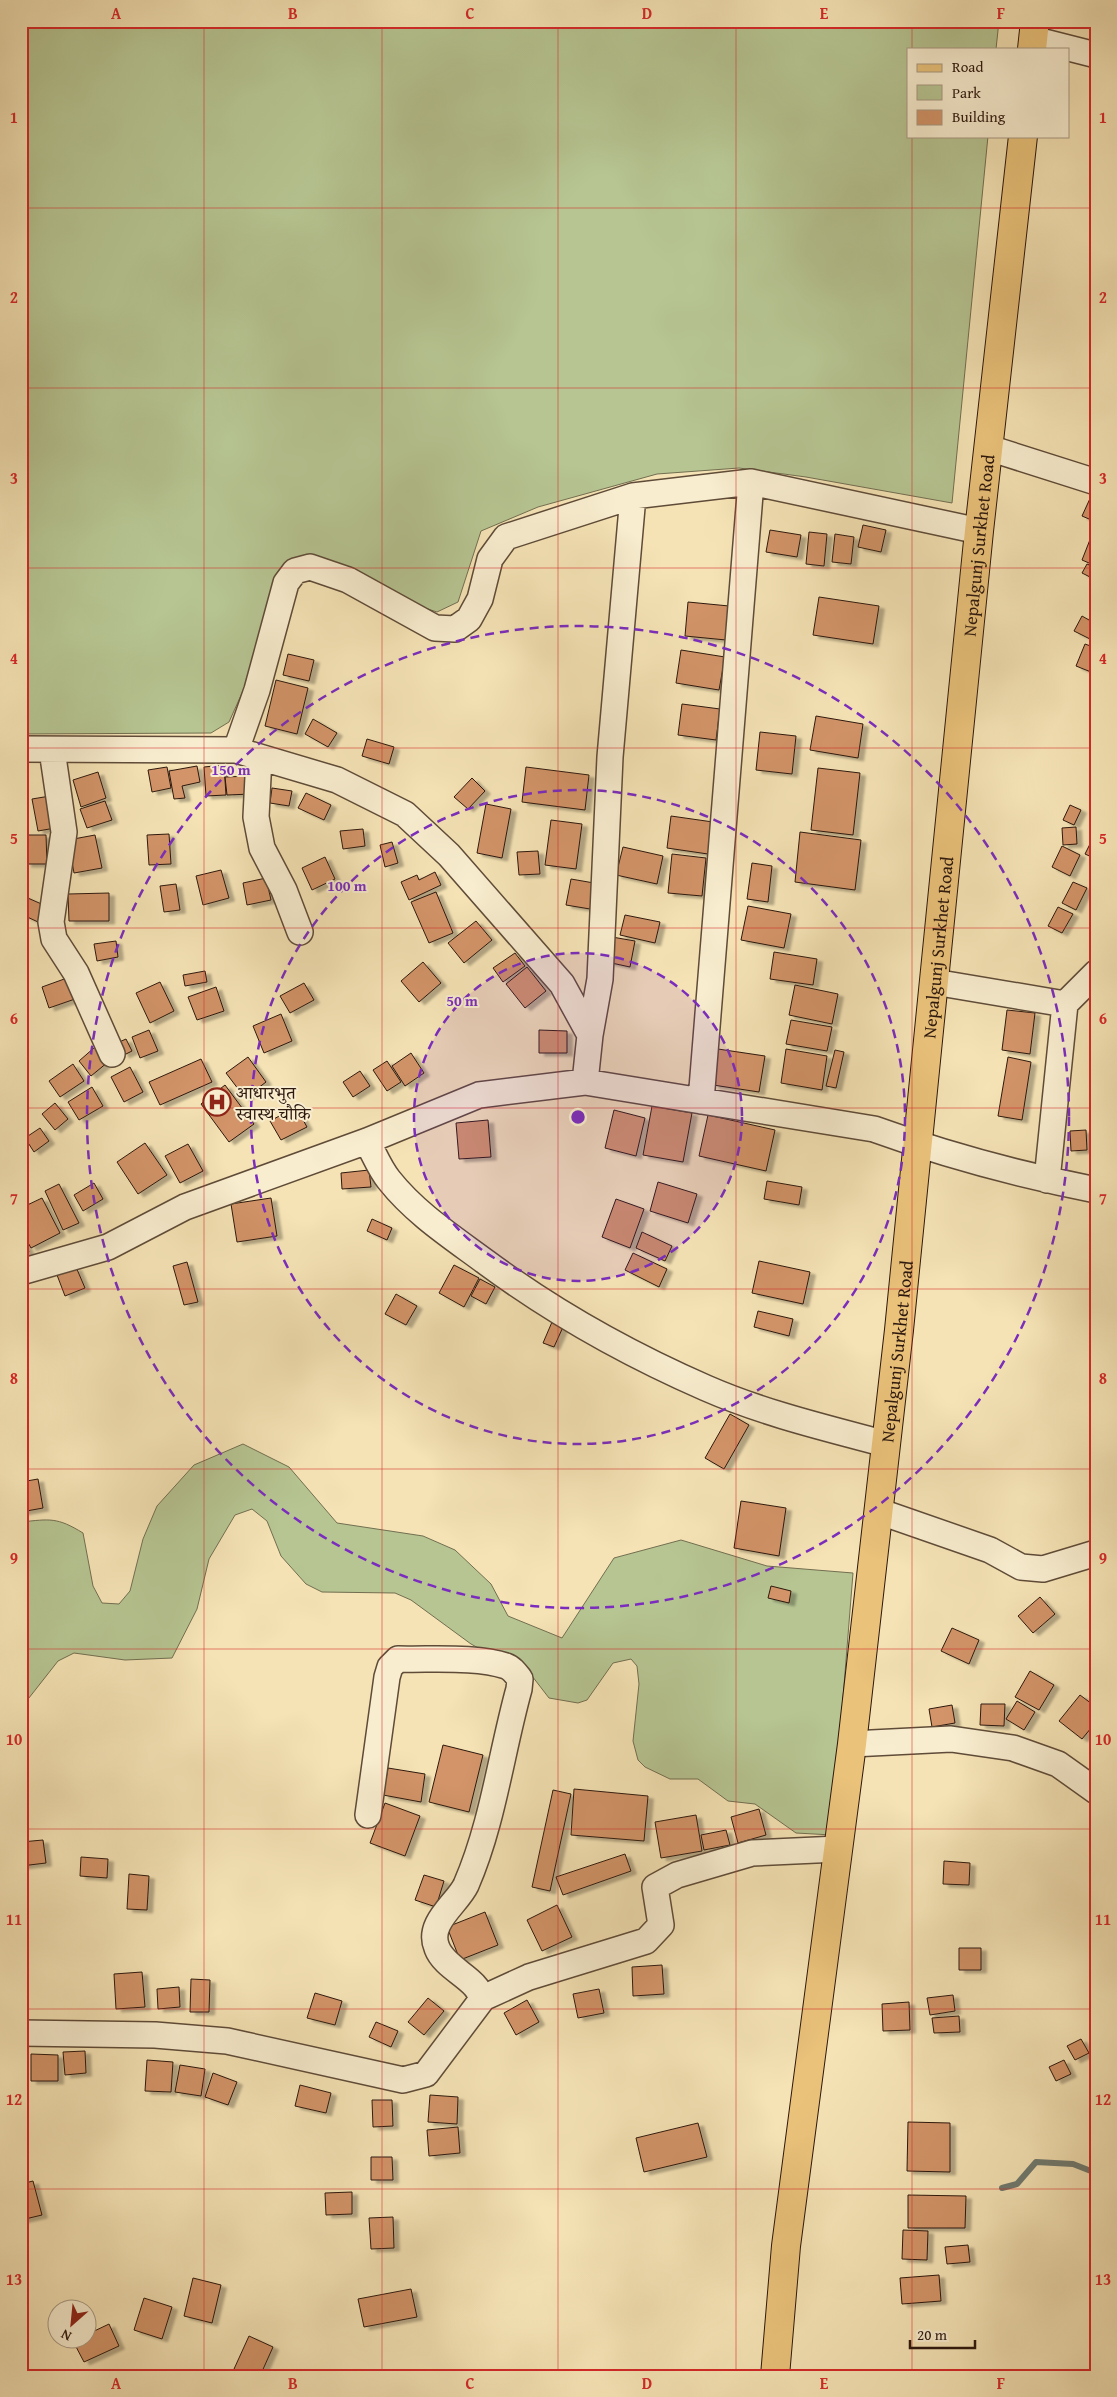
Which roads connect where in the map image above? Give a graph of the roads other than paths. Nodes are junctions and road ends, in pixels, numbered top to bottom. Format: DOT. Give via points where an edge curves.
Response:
graph roads {
  1 [pos="1034,36"];
  2 [pos="1096,55"];
  3 [pos="1023,138"];
  4 [pos="989,448"];
  5 [pos="751,482"];
  6 [pos="1096,482"];
  7 [pos="633,496"];
  8 [pos="979,531"];
  9 [pos="21,750"];
  10 [pos="52,750"];
  11 [pos="247,753"];
  12 [pos="300,932"];
  13 [pos="1096,973"];
  14 [pos="934,982"];
  15 [pos="1064,1004"];
  16 [pos="590,1035"];
  17 [pos="112,1054"];
  18 [pos="584,1082"];
  19 [pos="701,1101"];
  20 [pos="367,1141"];
  21 [pos="917,1145"];
  22 [pos="1047,1180"];
  23 [pos="1096,1190"];
  24 [pos="21,1272"];
  25 [pos="886,1444"];
  26 [pos="878,1511"];
  27 [pos="1096,1553"];
  28 [pos="851,1751"];
  29 [pos="1096,1791"];
  30 [pos="368,1815"];
  31 [pos="839,1839"];
  32 [pos="483,1998"];
  33 [pos="21,2033"];
  34 [pos="775,2376"];
  1 -- 2 [label="street"];
  3 -- 4 [label="main road, Nepalgunj Surkhet Road"];
  4 -- 6 [label="street"];
  4 -- 8 [label="main road, Nepalgunj Surkhet Road"];
  5 -- 7 [label="street"];
  5 -- 8 [label="street"];
  5 -- 19 [label="street"];
  7 -- 11 [label="street" via="506,537 490,559 480,599 469,619 455,629 435,628 348,580 310,567 296,572 286,583 257,690"];
  7 -- 16 [label="street" via="610,757 600,980"];
  8 -- 14 [label="main road, Nepalgunj Surkhet Road"];
  9 -- 10 [label="street"];
  10 -- 11 [label="street"];
  10 -- 17 [label="street" via="64,832 51,922 54,939 76,973"];
  11 -- 12 [label="street" via="262,848 284,890"];
  11 -- 16 [label="street" via="336,780 405,814 449,855 562,984"];
  13 -- 15 [label="street"];
  14 -- 15 [label="street"];
  14 -- 21 [label="main road, Nepalgunj Surkhet Road"];
  15 -- 22 [label="street"];
  16 -- 18 [label="street"];
  18 -- 19 [label="street"];
  18 -- 20 [label="street" via="479,1095"];
  19 -- 21 [label="street" via="874,1129"];
  20 -- 24 [label="street" via="185,1207 108,1247"];
  20 -- 25 [label="street" via="388,1179 419,1213 571,1320 707,1389 801,1421"];
  21 -- 22 [label="street"];
  21 -- 25 [label="main road, Nepalgunj Surkhet Road"];
  22 -- 23 [label="street"];
  25 -- 26 [label="main road, Nepalgunj Surkhet Road"];
  26 -- 27 [label="street" via="990,1550 1021,1567 1043,1569"];
  26 -- 28 [label="main road, Nepalgunj Surkhet Road"];
  28 -- 29 [label="street" via="952,1739 1014,1748 1058,1764"];
  28 -- 31 [label="main road, Nepalgunj Surkhet Road"];
  30 -- 32 [label="street" via="387,1677 390,1667 398,1659 485,1663 507,1666 514,1671 520,1679 519,1689 480,1845 465,1887 438,1923 435,1938 442,1955"];
  31 -- 32 [label="street" via="752,1853 677,1875 655,1887 661,1925 646,1941 528,1977"];
  31 -- 34 [label="main road, Nepalgunj Surkhet Road" via="786,2246"];
  32 -- 33 [label="street" via="426,2074 404,2080 227,2042 155,2035"];
}
